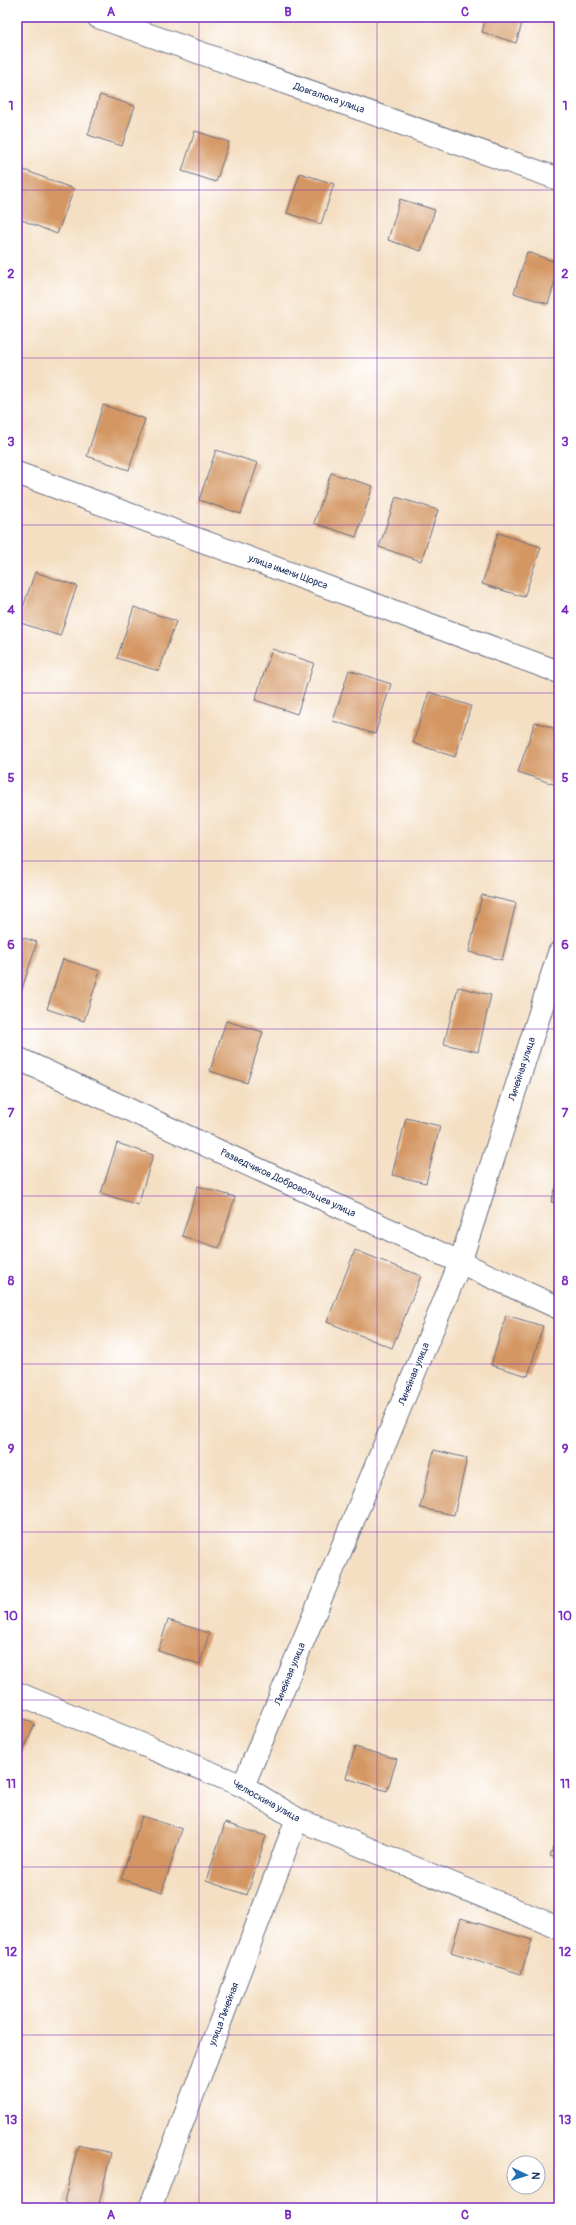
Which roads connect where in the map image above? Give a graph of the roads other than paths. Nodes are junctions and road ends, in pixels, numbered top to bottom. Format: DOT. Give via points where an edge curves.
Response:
graph roads {
  1 [pos="98,17"];
  2 [pos="559,179"];
  3 [pos="17,473"];
  4 [pos="559,672"];
  5 [pos="559,954"];
  6 [pos="17,1058"];
  7 [pos="460,1263"];
  8 [pos="559,1308"];
  9 [pos="17,1693"];
  10 [pos="243,1786"];
  11 [pos="297,1819"];
  12 [pos="559,1928"];
  13 [pos="150,2208"];
  1 -- 2 [label="street, Довгалюка улица"];
  3 -- 4 [label="street, улица имени Щорса"];
  5 -- 7 [label="street, Линейная улица"];
  6 -- 7 [label="street, Разведчиков Добровольцев улица"];
  7 -- 8 [label="street, Разведчиков Добровольцев улица"];
  7 -- 10 [label="street, Линейная улица"];
  9 -- 10 [label="street, Челюскина улица"];
  10 -- 11 [label="street, Челюскина улица"];
  11 -- 12 [label="street, Челюскина улица"];
  11 -- 13 [label="street, улица Линейная"];
}
